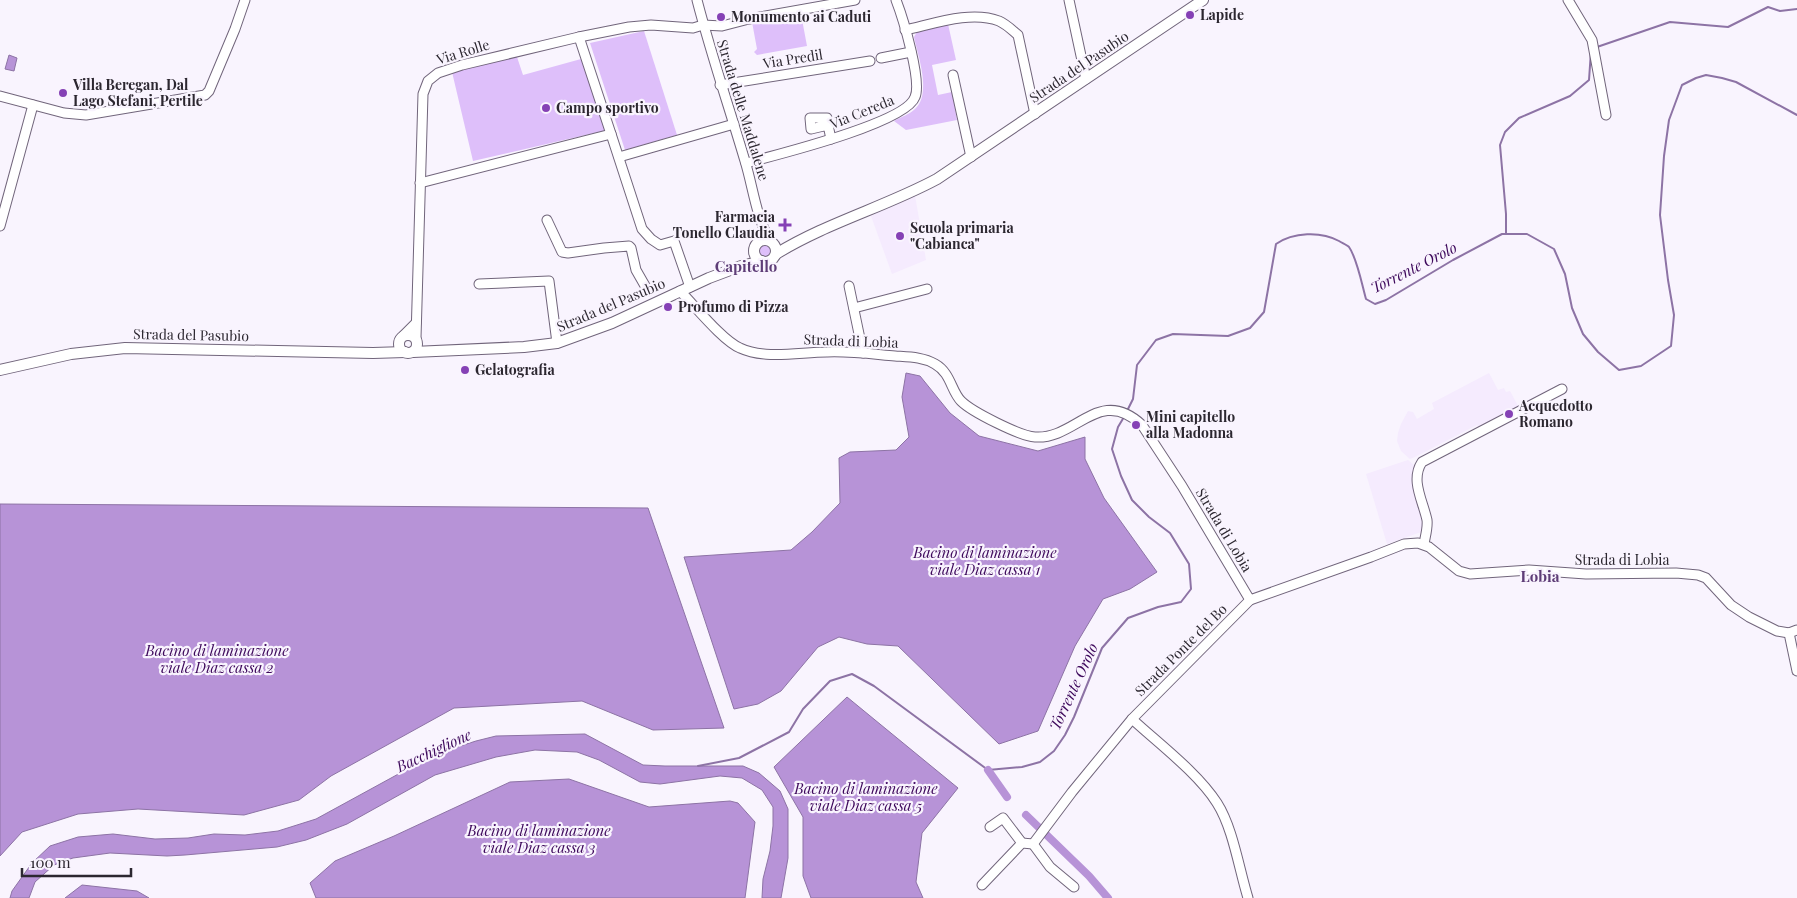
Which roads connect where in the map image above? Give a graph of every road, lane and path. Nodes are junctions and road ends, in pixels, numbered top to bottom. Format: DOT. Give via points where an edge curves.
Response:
graph roads {
  1 [pos="245,0"];
  2 [pos="696,0"];
  3 [pos="855,0"];
  4 [pos="896,0"];
  5 [pos="1069,0"];
  6 [pos="1203,0"];
  7 [pos="1568,0"];
  8 [pos="704,25"];
  9 [pos="905,30"];
  10 [pos="579,36"];
  11 [pos="911,52"];
  12 [pos="881,58"];
  13 [pos="870,61"];
  14 [pos="953,75"];
  15 [pos="1086,79"];
  16 [pos="720,84"];
  17 [pos="0,96"];
  18 [pos="33,105"];
  19 [pos="1035,114"];
  20 [pos="1606,116"];
  21 [pos="734,124"];
  22 [pos="828,125"];
  23 [pos="611,134"];
  24 [pos="831,140"];
  25 [pos="971,157"];
  26 [pos="619,158"];
  27 [pos="746,163"];
  28 [pos="420,183"];
  29 [pos="547,220"];
  30 [pos="0,226"];
  31 [pos="763,227"];
  32 [pos="823,230"];
  33 [pos="771,242"];
  34 [pos="757,245"];
  35 [pos="776,254"];
  36 [pos="762,261"];
  37 [pos="710,278"];
  38 [pos="479,284"];
  39 [pos="849,286"];
  40 [pos="685,289"];
  41 [pos="926,289"];
  42 [pos="651,297"];
  43 [pos="854,308"];
  44 [pos="416,323"];
  45 [pos="402,337"];
  46 [pos="417,340"];
  47 [pos="557,343"];
  48 [pos="409,352"];
  49 [pos="434,352"];
  50 [pos="384,353"];
  51 [pos="863,353"];
  52 [pos="0,370"];
  53 [pos="1562,389"];
  54 [pos="1424,544"];
  55 [pos="1250,600"];
  56 [pos="1793,632"];
  57 [pos="1797,671"];
  58 [pos="1132,719"];
  59 [pos="990,827"];
  60 [pos="1022,843"];
  61 [pos="1034,844"];
  62 [pos="982,885"];
  63 [pos="1074,887"];
  64 [pos="1248,898"];
  1 -- 18 [label="street" via="205,95 86,115"];
  2 -- 8 [label="street, Strada delle Maddalene"];
  3 -- 8 [label="street" via="722,26"];
  4 -- 9 [label="street, Via Cereda"];
  5 -- 15 [label="street"];
  6 -- 15 [label="main road, Strada del Pasubio"];
  7 -- 20 [label="street" via="1592,40"];
  8 -- 10 [label="street, Via Rolle" via="692,28 667,25 629,27"];
  8 -- 16 [label="street, Strada delle Maddalene"];
  9 -- 11 [label="street, Via Cereda"];
  9 -- 19 [label="street" via="958,18 999,21 1018,35"];
  10 -- 23 [label="street"];
  10 -- 28 [label="street, Via Rolle" via="462,65 432,77 423,94"];
  11 -- 12 [label="street"];
  11 -- 24 [label="street, Via Cereda" via="917,90 910,106"];
  13 -- 16 [label="street, Via Predil"];
  14 -- 25 [label="street"];
  15 -- 19 [label="main road, Strada del Pasubio"];
  16 -- 21 [label="street, Strada delle Maddalene"];
  17 -- 18 [label="street"];
  18 -- 30 [label="street"];
  19 -- 25 [label="main road, Strada del Pasubio"];
  21 -- 26 [label="street"];
  21 -- 27 [label="street, Strada delle Maddalene"];
  22 -- 24 [label="street"];
  23 -- 26 [label="street"];
  23 -- 28 [label="street"];
  24 -- 27 [label="street, Via Cereda"];
  25 -- 32 [label="main road, Strada del Pasubio" via="910,193"];
  26 -- 40 [label="street" via="642,229 660,245 674,241"];
  27 -- 31 [label="street, Strada delle Maddalene"];
  28 -- 44 [label="street, Via Rolle"];
  29 -- 42 [label="street" via="562,252 629,246 636,270"];
  31 -- 33 [label="street, Strada delle Maddalene"];
  31 -- 34 [label="street"];
  32 -- 33 [label="main road, Strada del Pasubio"];
  32 -- 35 [label="main road, Strada del Pasubio"];
  33 -- 34 [label="main road" via="766,240"];
  33 -- 35 [label="main road"];
  34 -- 36 [label="main road" via="756,256"];
  34 -- 37 [label="main road" via="744,258"];
  35 -- 36 [label="main road" via="770,260"];
  36 -- 37 [label="main road, Strada del Pasubio"];
  37 -- 40 [label="main road, Strada del Pasubio"];
  38 -- 47 [label="street" via="549,281"];
  39 -- 43 [label="street"];
  40 -- 42 [label="main road, Strada del Pasubio"];
  40 -- 51 [label="street, Strada di Lobia" via="728,340 740,348 770,354"];
  41 -- 43 [label="street"];
  42 -- 47 [label="main road, Strada del Pasubio" via="584,334"];
  43 -- 51 [label="street"];
  44 -- 45 [label="street"];
  44 -- 46 [label="street, Via Rolle"];
  45 -- 46 [label="main road" via="410,334"];
  45 -- 48 [label="main road" via="400,346"];
  45 -- 50 [label="main road"];
  46 -- 48 [label="main road" via="416,348"];
  46 -- 49 [label="main road"];
  47 -- 49 [label="main road, Strada del Pasubio"];
  48 -- 49 [label="main road, Strada del Pasubio"];
  48 -- 50 [label="main road, Strada del Pasubio"];
  50 -- 52 [label="main road, Strada del Pasubio" via="125,348 71,354"];
  51 -- 55 [label="street, Strada di Lobia" via="920,358 936,364 946,374 960,400 1007,427 1034,437 1049,436 1087,416 1119,410 1127,414 1142,425"];
  53 -- 54 [label="street" via="1422,462 1416,470 1416,478 1427,521"];
  54 -- 55 [label="street" via="1404,544"];
  54 -- 56 [label="street, Strada di Lobia" via="1459,571 1470,574 1529,570 1698,575 1706,578 1731,605 1749,618 1777,630"];
  55 -- 58 [label="street, Strada Ponte del Bo"];
  56 -- 57 [label="street"];
  58 -- 61 [label="street, Strada Ponte del Bo"];
  58 -- 64 [label="street" via="1208,790 1218,804"];
  59 -- 60 [label="street" via="1003,818"];
  60 -- 61 [label="street"];
  60 -- 62 [label="street"];
  61 -- 63 [label="street" via="1050,867"];
}
